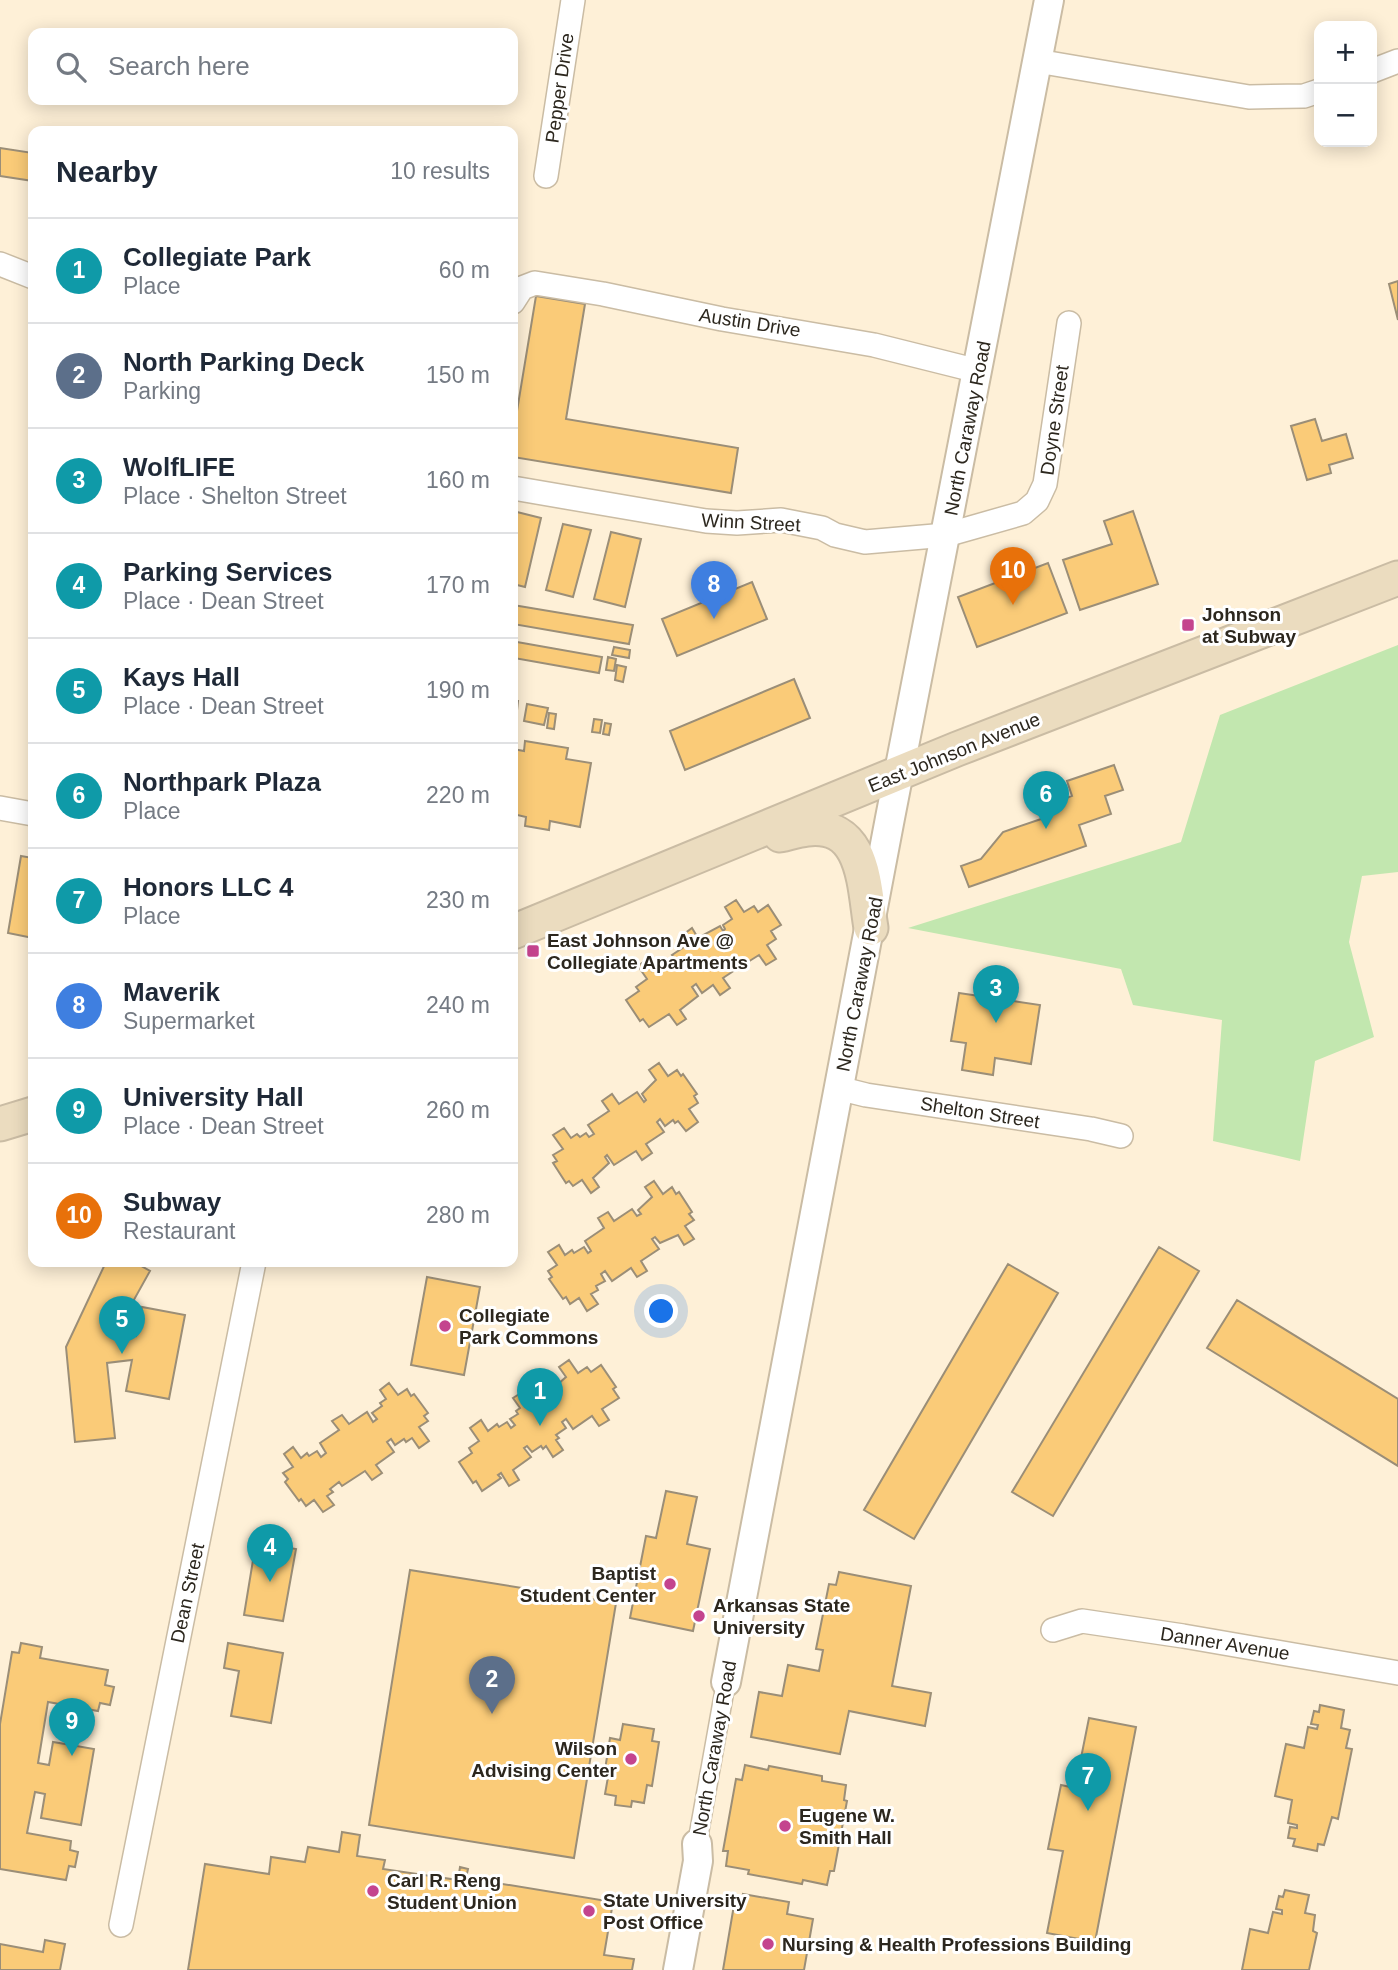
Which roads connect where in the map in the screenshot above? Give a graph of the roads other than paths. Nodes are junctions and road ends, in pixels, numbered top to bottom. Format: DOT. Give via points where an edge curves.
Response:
graph roads {
  1 [pos="573,0"];
  2 [pos="1049,0"];
  3 [pos="1037,61"];
  4 [pos="1398,61"];
  5 [pos="1377,69"];
  6 [pos="1314,93"];
  7 [pos="546,176"];
  8 [pos="0,264"];
  9 [pos="28,275"];
  10 [pos="518,295"];
  11 [pos="1069,323"];
  12 [pos="978,371"];
  13 [pos="518,489"];
  14 [pos="946,535"];
  15 [pos="1398,578"];
  16 [pos="900,773"];
  17 [pos="0,808"];
  18 [pos="28,813"];
  19 [pos="699,855"];
  20 [pos="871,928"];
  21 [pos="518,930"];
  22 [pos="838,1088"];
  23 [pos="28,1116"];
  24 [pos="0,1124"];
  25 [pos="1121,1136"];
  26 [pos="253,1267"];
  27 [pos="1053,1630"];
  28 [pos="1398,1673"];
  29 [pos="726,1682"];
  30 [pos="697,1844"];
  31 [pos="121,1925"];
  32 [pos="678,1970"];
  1 -- 7 [label="street, Pepper Drive"];
  2 -- 3 [label="street, North Caraway Road"];
  3 -- 6 [label="street" via="1249,97"];
  3 -- 12 [label="street, North Caraway Road"];
  4 -- 5 [label="street"];
  8 -- 9 [label="street"];
  10 -- 12 [label="street, Austin Drive" via="535,283 603,294 874,345"];
  11 -- 14 [label="street, Doyne Street" via="1045,484 1037,501 1016,516"];
  12 -- 14 [label="street, North Caraway Road"];
  13 -- 14 [label="street, Winn Street" via="706,521 781,520 865,542"];
  14 -- 16 [label="street, North Caraway Road"];
  15 -- 16 [label="main road, East Johnson Avenue"];
  16 -- 19 [label="main road, East Johnson Avenue"];
  16 -- 20 [label="street, North Caraway Road"];
  17 -- 18 [label="street"];
  19 -- 20 [label="main road" via="806,829 830,831 849,843 860,862"];
  19 -- 21 [label="main road, East Johnson Avenue"];
  20 -- 22 [label="street, North Caraway Road"];
  22 -- 25 [label="street, Shelton Street"];
  22 -- 29 [label="street, North Caraway Road"];
  23 -- 24 [label="main road"];
  26 -- 31 [label="street, Dean Street"];
  27 -- 28 [label="street, Danner Avenue" via="1082,1621"];
  29 -- 30 [label="street, North Caraway Road"];
  30 -- 32 [label="street, North Caraway Road" via="698,1861"];
}
